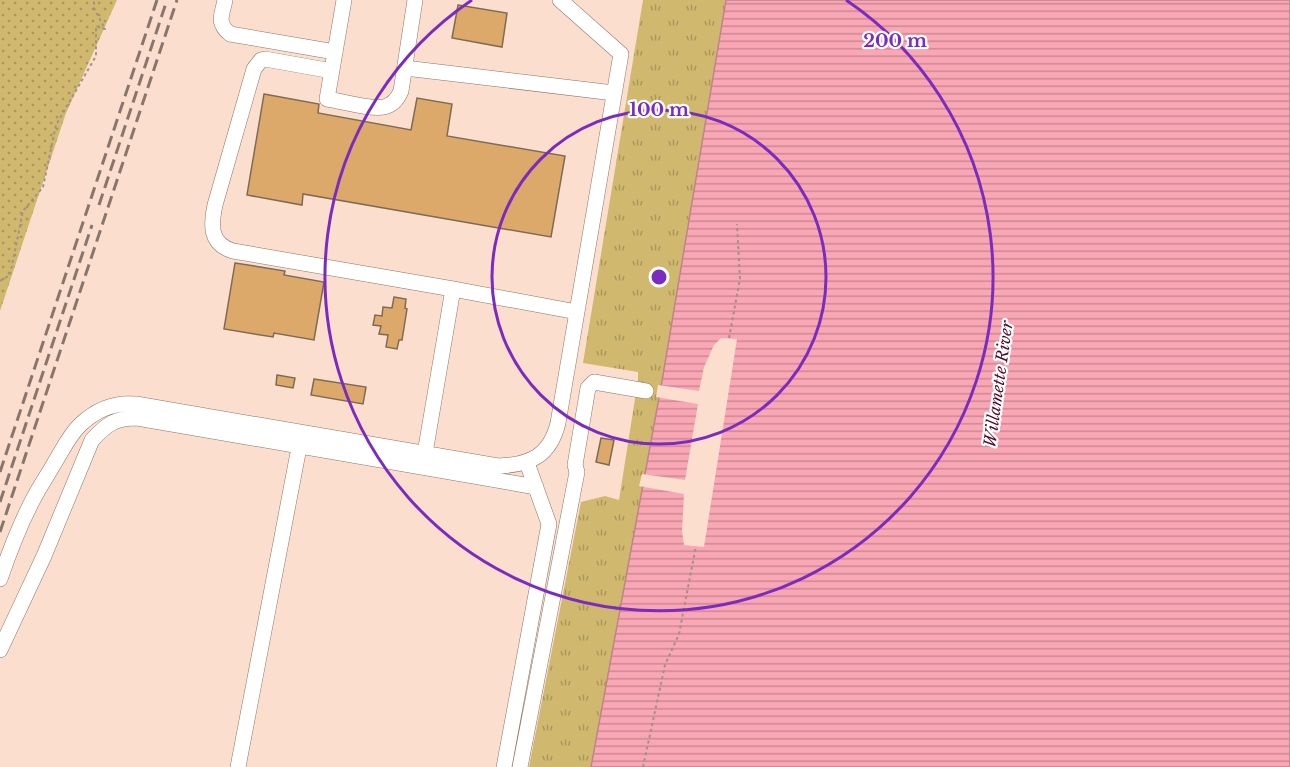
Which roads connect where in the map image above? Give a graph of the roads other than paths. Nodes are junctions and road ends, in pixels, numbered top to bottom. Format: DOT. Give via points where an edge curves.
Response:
graph roads {
  1 [pos="225,0"];
  2 [pos="344,0"];
  3 [pos="415,0"];
  4 [pos="560,0"];
  5 [pos="335,52"];
  6 [pos="405,68"];
  7 [pos="332,71"];
  8 [pos="614,93"];
  9 [pos="453,289"];
  10 [pos="577,312"];
  11 [pos="646,391"];
  12 [pos="300,439"];
  13 [pos="425,453"];
  14 [pos="527,462"];
  15 [pos="536,487"];
  16 [pos="0,579"];
  17 [pos="0,650"];
  18 [pos="238,767"];
  19 [pos="504,767"];
  20 [pos="520,767"];
  1 -- 5 [label="lane" via="220,22 230,34"];
  2 -- 5 [label="lane"];
  3 -- 6 [label="lane"];
  4 -- 8 [label="lane" via="621,54"];
  5 -- 7 [label="lane"];
  6 -- 7 [label="lane" via="399,96 386,107 377,108 327,99"];
  6 -- 8 [label="lane"];
  7 -- 9 [label="lane" via="265,59 254,69 211,222 215,238 233,251"];
  8 -- 10 [label="lane"];
  9 -- 10 [label="lane"];
  9 -- 13 [label="lane"];
  10 -- 14 [label="lane" via="556,433 546,449"];
  11 -- 20 [label="lane" via="594,382 588,388 577,472"];
  12 -- 13 [label="lane"];
  12 -- 15 [label="lane"];
  12 -- 16 [label="lane" via="136,404 103,408 77,428 36,494"];
  12 -- 17 [label="lane" via="137,418 107,425 92,440"];
  12 -- 18 [label="lane"];
  13 -- 14 [label="lane" via="498,466"];
  14 -- 15 [label="lane"];
  15 -- 19 [label="lane" via="549,524"];
}
